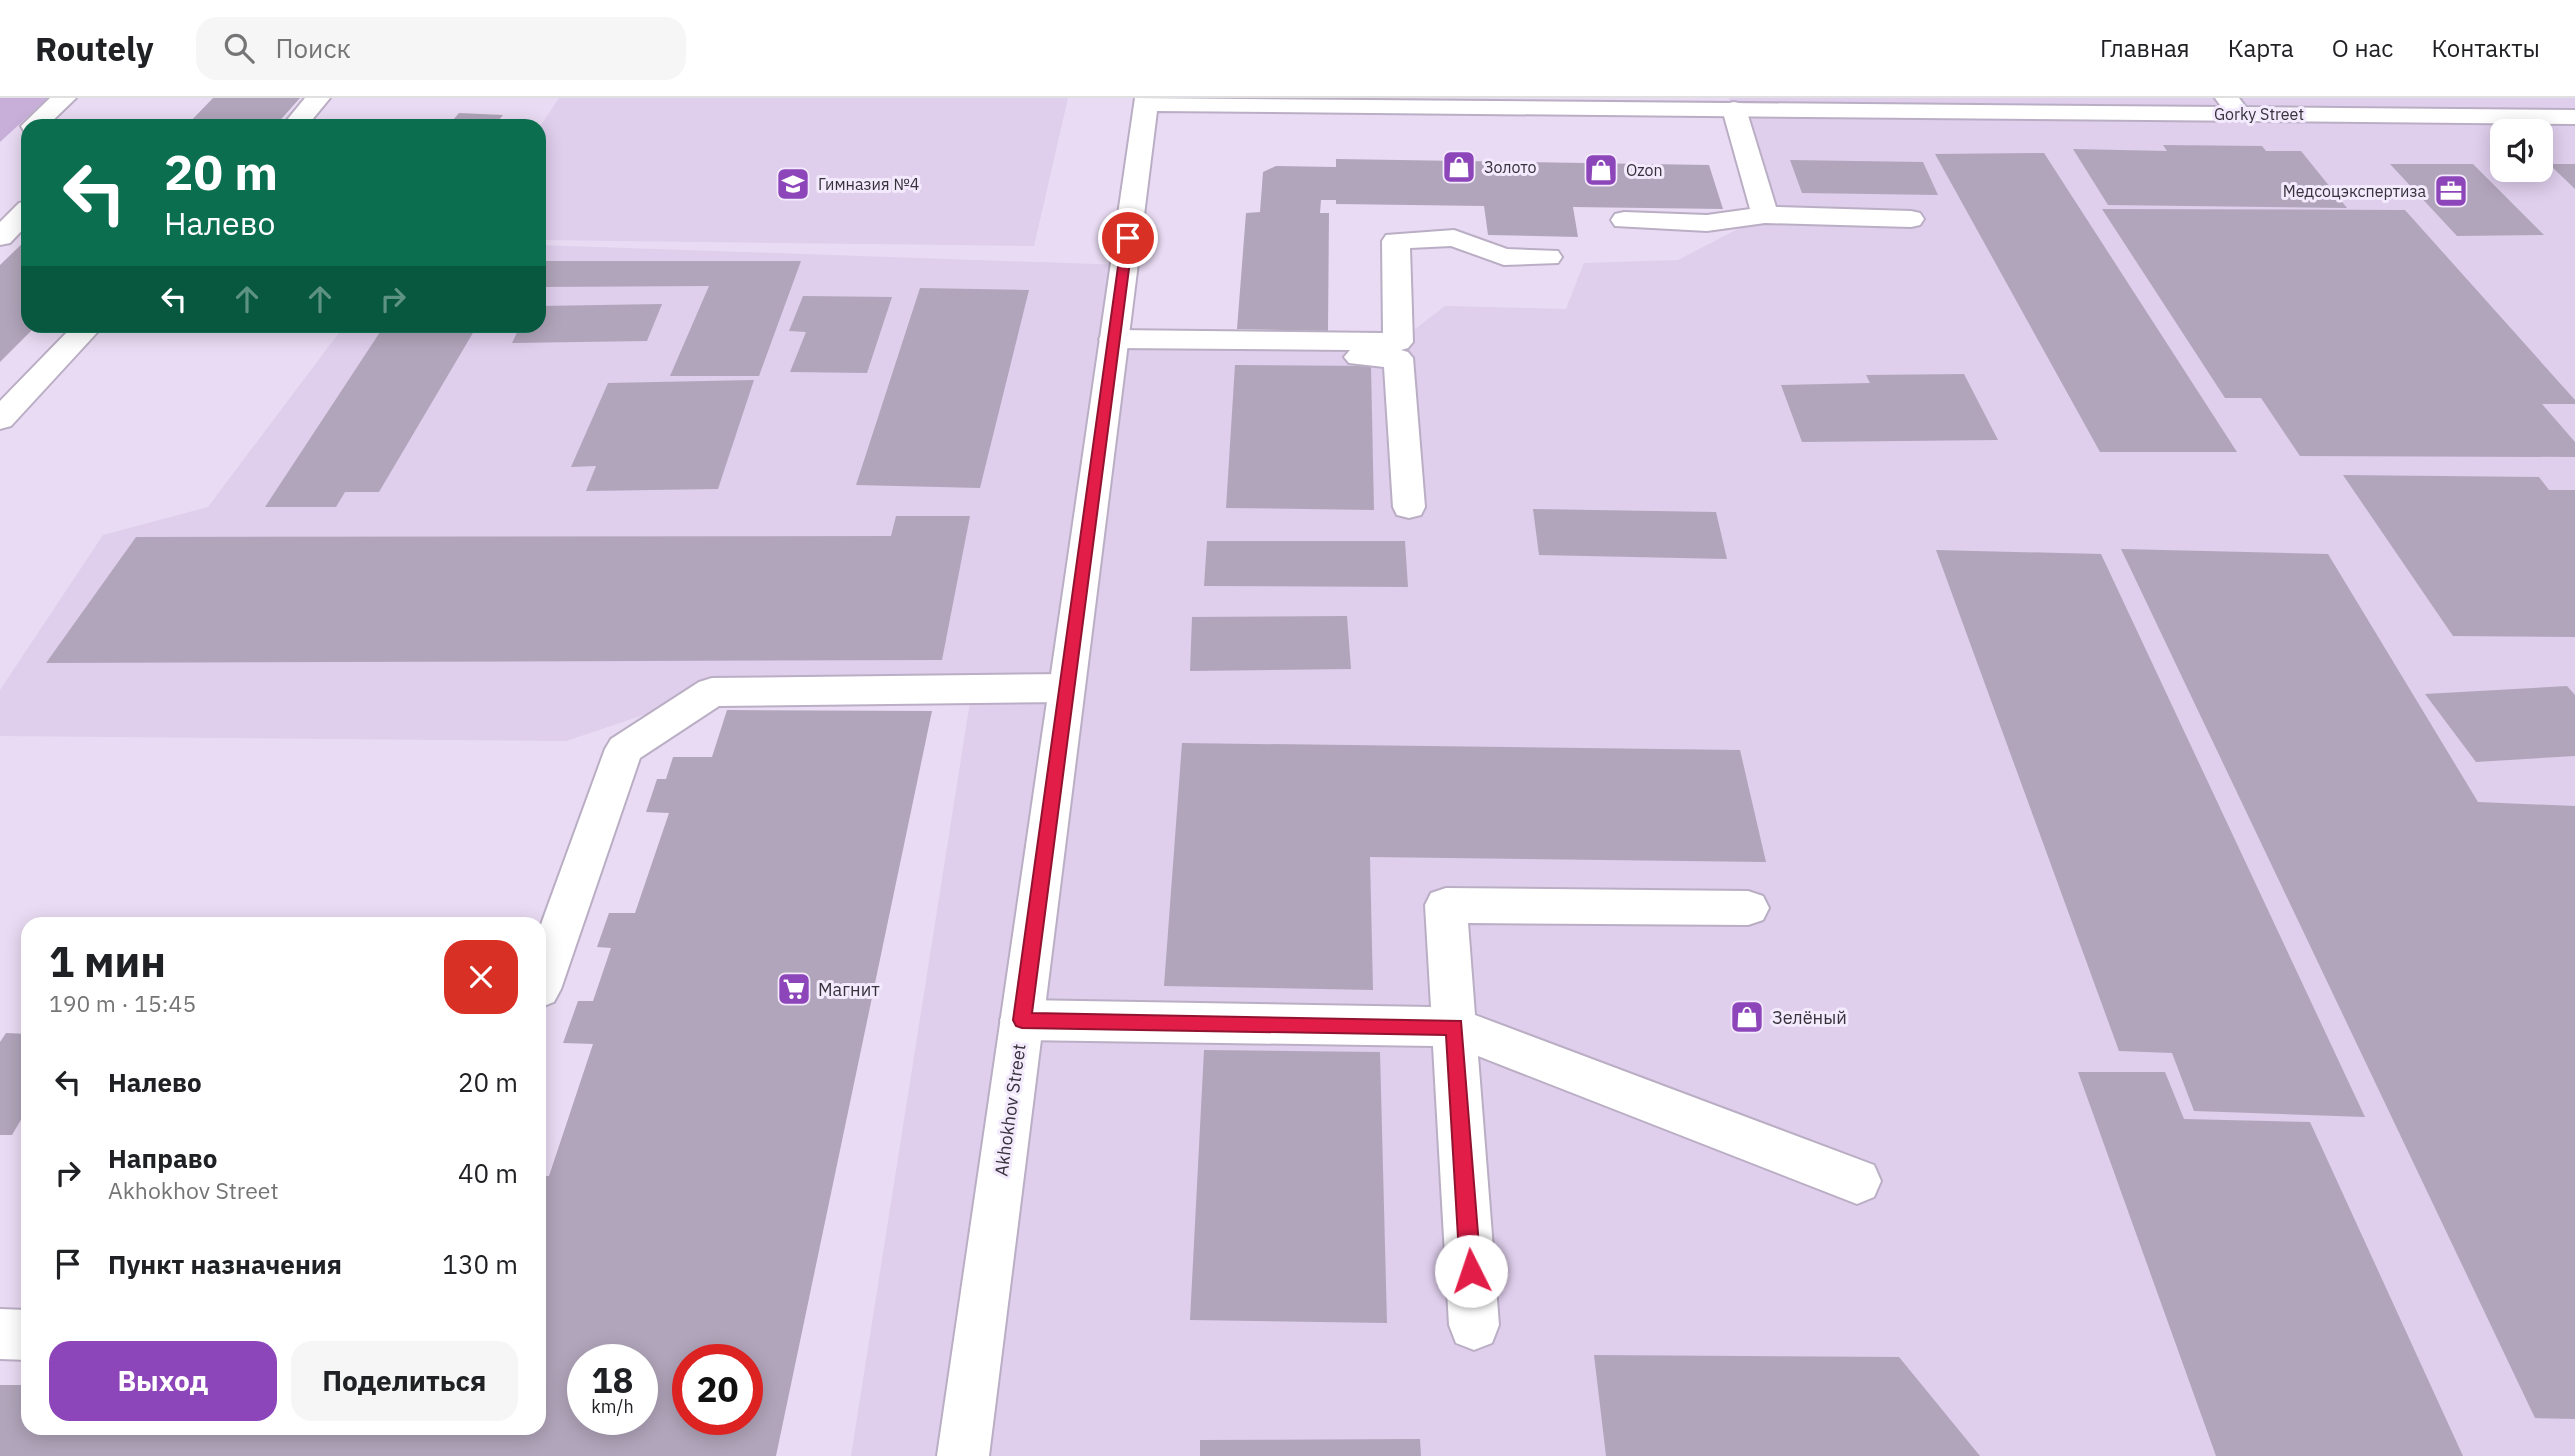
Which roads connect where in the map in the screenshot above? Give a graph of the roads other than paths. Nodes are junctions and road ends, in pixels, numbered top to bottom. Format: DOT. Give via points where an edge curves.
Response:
graph roads {
  1 [pos="64,98"];
  2 [pos="318,98"];
  3 [pos="1146,101"];
  4 [pos="1847,104"];
  5 [pos="2233,106"];
  6 [pos="1734,109"];
  7 [pos="2575,117"];
  8 [pos="41,119"];
  9 [pos="299,119"];
  10 [pos="1765,215"];
  11 [pos="21,216"];
  12 [pos="1911,219"];
  13 [pos="1623,220"];
  14 [pos="0,237"];
  15 [pos="1548,257"];
  16 [pos="82,333"];
  17 [pos="1113,348"];
  18 [pos="0,419"];
  19 [pos="1409,508"];
  20 [pos="1067,688"];
  21 [pos="1748,908"];
  22 [pos="546,969"];
  23 [pos="1022,1020"];
  24 [pos="1454,1027"];
  25 [pos="1857,1181"];
  26 [pos="1474,1325"];
  27 [pos="0,1334"];
  28 [pos="21,1335"];
  29 [pos="963,1456"];
  1 -- 8 [label="street"];
  2 -- 9 [label="street"];
  3 -- 6 [label="street, Gorky Street"];
  3 -- 17 [label="street, Akhokhov Street"];
  4 -- 5 [label="street, Gorky Street"];
  4 -- 6 [label="street, Gorky Street"];
  5 -- 7 [label="street, Gorky Street"];
  6 -- 10 [label="street"];
  10 -- 12 [label="street"];
  10 -- 13 [label="street" via="1707,223"];
  11 -- 14 [label="street"];
  15 -- 17 [label="street" via="1504,257 1454,237 1396,241 1398,342"];
  16 -- 18 [label="street"];
  17 -- 19 [label="street" via="1398,358"];
  17 -- 20 [label="street, Akhokhov Street"];
  20 -- 22 [label="street" via="712,692 624,749"];
  20 -- 23 [label="street, Akhokhov Street"];
  21 -- 24 [label="street" via="1446,905"];
  23 -- 24 [label="street"];
  23 -- 29 [label="street, Akhokhov Street"];
  24 -- 25 [label="street"];
  24 -- 26 [label="street"];
  27 -- 28 [label="street"];
}
